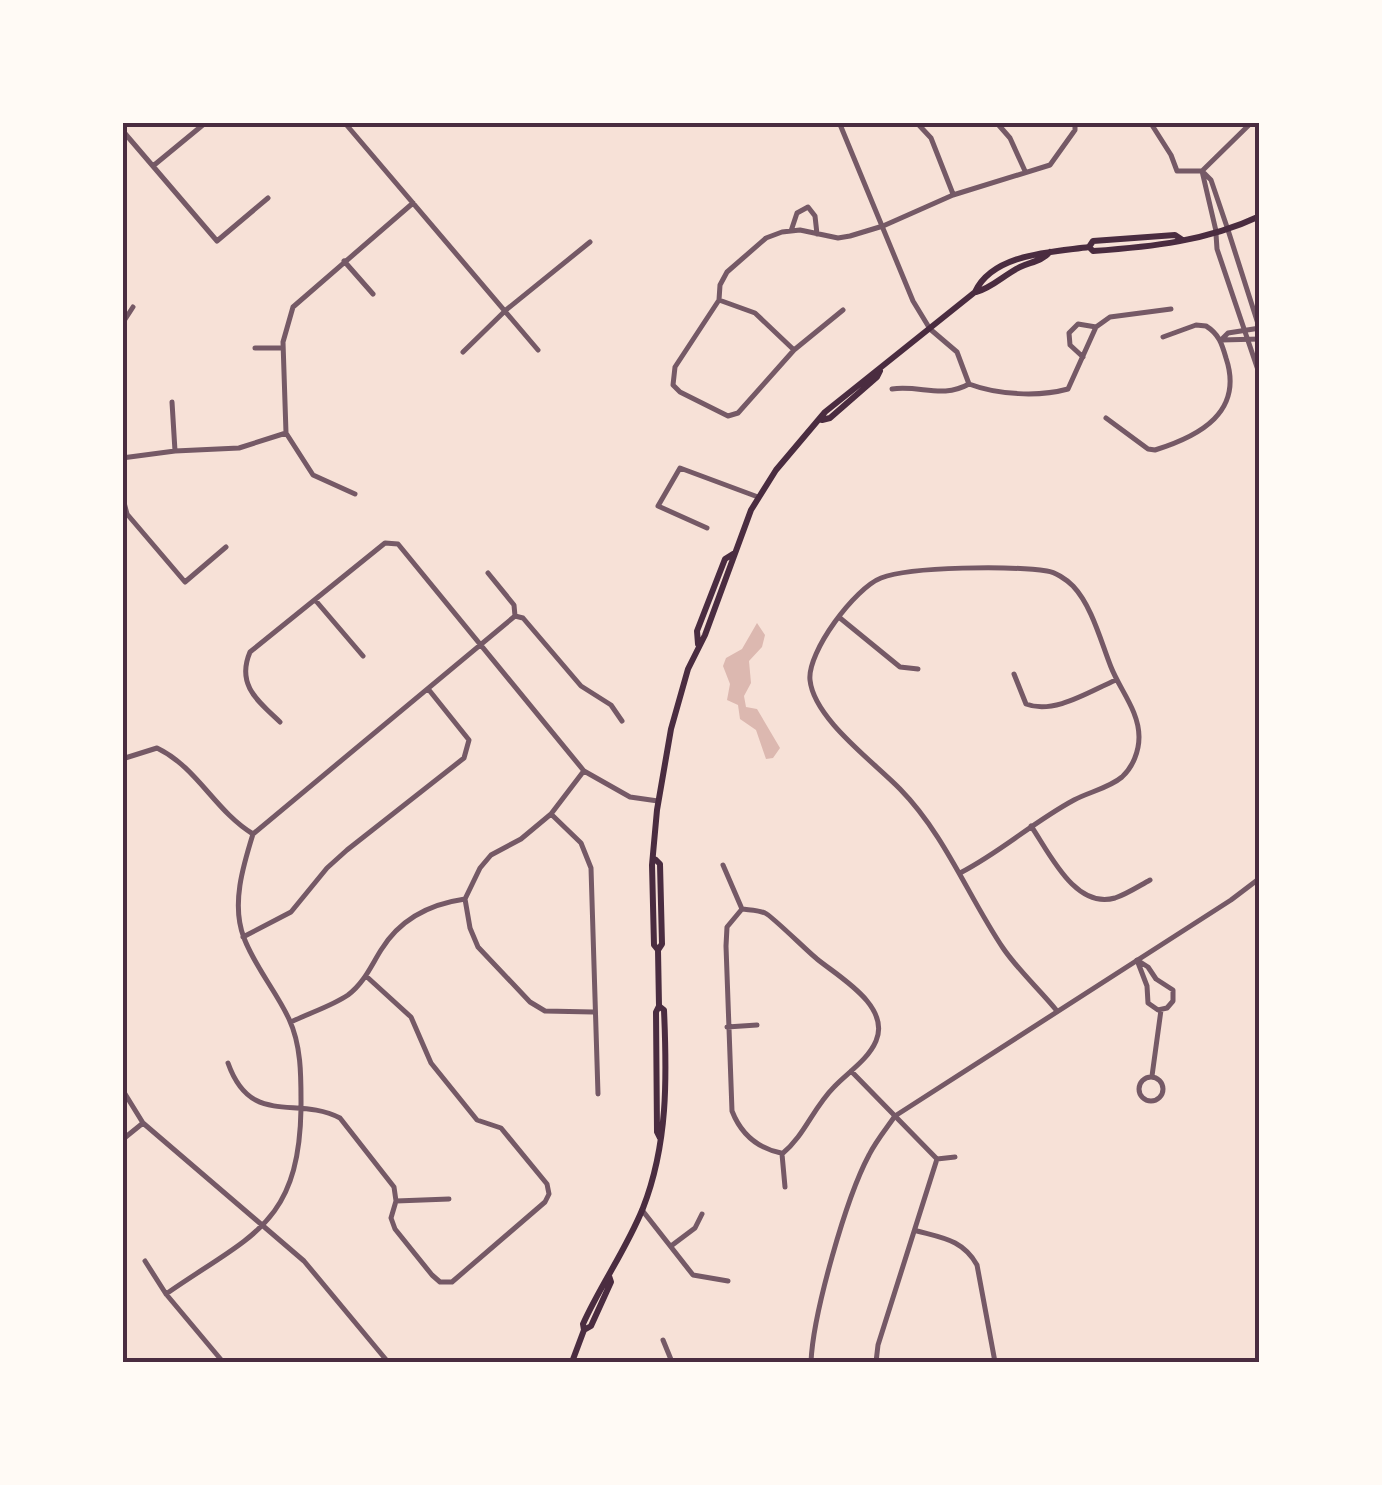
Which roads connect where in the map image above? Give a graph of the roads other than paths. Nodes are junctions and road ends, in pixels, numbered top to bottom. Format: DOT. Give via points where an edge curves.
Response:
graph roads {
  1 [pos="344,122"];
  2 [pos="839,122"];
  3 [pos="916,122"];
  4 [pos="996,122"];
  5 [pos="1075,122"];
  6 [pos="1150,122"];
  7 [pos="1252,122"];
  8 [pos="204,124"];
  9 [pos="122,130"];
  10 [pos="153,166"];
  11 [pos="1024,172"];
  12 [pos="1202,172"];
  13 [pos="953,195"];
  14 [pos="268,198"];
  15 [pos="413,203"];
  16 [pos="1260,216"];
  17 [pos="883,226"];
  18 [pos="790,230"];
  19 [pos="1228,230"];
  20 [pos="817,234"];
  21 [pos="1216,234"];
  22 [pos="590,242"];
  23 [pos="344,261"];
  24 [pos="373,294"];
  25 [pos="719,300"];
  26 [pos="134,307"];
  27 [pos="1170,308"];
  28 [pos="506,310"];
  29 [pos="843,310"];
  30 [pos="122,324"];
  31 [pos="1096,327"];
  32 [pos="1246,328"];
  33 [pos="1259,328"];
  34 [pos="930,329"];
  35 [pos="1162,337"];
  36 [pos="1249,338"];
  37 [pos="1260,339"];
  38 [pos="1221,340"];
  39 [pos="255,348"];
  40 [pos="284,348"];
  41 [pos="538,350"];
  42 [pos="794,350"];
  43 [pos="463,352"];
  44 [pos="1083,357"];
  45 [pos="1260,376"];
  46 [pos="970,384"];
  47 [pos="892,389"];
  48 [pos="172,402"];
  49 [pos="1106,418"];
  50 [pos="286,433"];
  51 [pos="175,451"];
  52 [pos="122,458"];
  53 [pos="122,494"];
  54 [pos="355,494"];
  55 [pos="758,497"];
  56 [pos="707,528"];
  57 [pos="226,547"];
  58 [pos="488,573"];
  59 [pos="316,600"];
  60 [pos="517,616"];
  61 [pos="840,618"];
  62 [pos="481,646"];
  63 [pos="363,656"];
  64 [pos="918,669"];
  65 [pos="1014,674"];
  66 [pos="1116,680"];
  67 [pos="429,690"];
  68 [pos="622,721"];
  69 [pos="280,722"];
  70 [pos="122,759"];
  71 [pos="584,771"];
  72 [pos="658,800"];
  73 [pos="551,814"];
  74 [pos="1031,826"];
  75 [pos="253,834"];
  76 [pos="723,865"];
  77 [pos="960,873"];
  78 [pos="1260,878"];
  79 [pos="1150,880"];
  80 [pos="465,899"];
  81 [pos="742,909"];
  82 [pos="244,937"];
  83 [pos="1137,960"];
  84 [pos="366,976"];
  85 [pos="1161,1010"];
  86 [pos="595,1012"];
  87 [pos="1057,1012"];
  88 [pos="290,1022"];
  89 [pos="757,1025"];
  90 [pos="727,1027"];
  91 [pos="228,1064"];
  92 [pos="851,1071"];
  93 [pos="1152,1077"];
  94 [pos="122,1088"];
  95 [pos="598,1094"];
  96 [pos="300,1109"];
  97 [pos="895,1116"];
  98 [pos="143,1123"];
  99 [pos="122,1140"];
  100 [pos="782,1154"];
  101 [pos="955,1157"];
  102 [pos="938,1159"];
  103 [pos="785,1187"];
  104 [pos="449,1199"];
  105 [pos="396,1202"];
  106 [pos="642,1210"];
  107 [pos="702,1214"];
  108 [pos="263,1224"];
  109 [pos="916,1231"];
  110 [pos="671,1246"];
  111 [pos="146,1260"];
  112 [pos="728,1281"];
  113 [pos="166,1294"];
  114 [pos="663,1340"];
  115 [pos="223,1362"];
  116 [pos="388,1362"];
  117 [pos="572,1362"];
  118 [pos="672,1362"];
  119 [pos="811,1362"];
  120 [pos="876,1362"];
  121 [pos="995,1362"];
  1 -- 15 [label="street"];
  2 -- 17 [label="street"];
  3 -- 13 [label="street" via="931,138"];
  4 -- 11 [label="street"];
  5 -- 11 [label="street" via="1050,165"];
  6 -- 12 [label="street" via="1177,171"];
  7 -- 12 [label="street"];
  8 -- 10 [label="street"];
  9 -- 10 [label="street"];
  10 -- 14 [label="street" via="217,241"];
  11 -- 13 [label="street"];
  12 -- 19 [label="street"];
  12 -- 21 [label="street"];
  13 -- 17 [label="street"];
  15 -- 23 [label="street"];
  15 -- 28 [label="street"];
  16 -- 19 [label="main road"];
  17 -- 20 [label="street" via="838,238"];
  17 -- 34 [label="street"];
  18 -- 20 [label="street"];
  18 -- 20 [label="street" via="797,213 808,208"];
  18 -- 25 [label="street" via="766,238 727,272"];
  19 -- 21 [label="main road"];
  19 -- 33 [label="street"];
  21 -- 32 [label="street"];
  21 -- 34 [label="main road" via="1050,252 975,292"];
  22 -- 28 [label="street"];
  23 -- 24 [label="street"];
  23 -- 40 [label="street" via="293,307"];
  25 -- 42 [label="street" via="755,313"];
  25 -- 42 [label="street" via="674,366 673,385 680,392 728,416 746,407"];
  26 -- 30 [label="street"];
  27 -- 31 [label="street" via="1110,318"];
  28 -- 41 [label="street"];
  28 -- 43 [label="street"];
  29 -- 42 [label="street"];
  31 -- 44 [label="street"];
  31 -- 44 [label="street" via="1078,324 1070,333 1070,345"];
  32 -- 33 [label="street"];
  32 -- 36 [label="street"];
  32 -- 38 [label="street"];
  34 -- 46 [label="street" via="957,352"];
  34 -- 55 [label="main road" via="821,420"];
  35 -- 38 [label="street" via="1196,325"];
  36 -- 37 [label="street"];
  36 -- 38 [label="street"];
  36 -- 45 [label="street"];
  38 -- 49 [label="street" via="1231,391 1199,434 1148,449"];
  39 -- 40 [label="street"];
  40 -- 50 [label="street"];
  44 -- 46 [label="street" via="1068,390"];
  46 -- 47 [label="street" via="943,393"];
  48 -- 51 [label="street"];
  50 -- 51 [label="street" via="238,448"];
  50 -- 54 [label="street" via="313,475"];
  51 -- 52 [label="street"];
  53 -- 57 [label="street" via="127,514 185,582"];
  55 -- 56 [label="street" via="680,468 658,506"];
  55 -- 72 [label="main road" via="688,669"];
  58 -- 60 [label="street"];
  59 -- 62 [label="street" via="392,542"];
  59 -- 63 [label="street"];
  59 -- 69 [label="street" via="250,652 244,672 253,696"];
  60 -- 62 [label="street"];
  60 -- 68 [label="street"];
  61 -- 64 [label="street" via="900,667"];
  61 -- 66 [label="street" via="880,578 932,570 1051,572 1072,584 1084,602"];
  61 -- 77 [label="street" via="814,653 810,680 820,705 903,792"];
  62 -- 67 [label="street"];
  62 -- 71 [label="street"];
  65 -- 66 [label="street" via="1026,704 1038,709"];
  66 -- 74 [label="street" via="1137,718 1133,764 1120,779"];
  67 -- 75 [label="street"];
  67 -- 82 [label="street" via="469,740 464,758 346,850 291,912"];
  70 -- 75 [label="street" via="157,748 182,762"];
  71 -- 72 [label="street" via="630,797"];
  71 -- 73 [label="street"];
  72 -- 106 [label="main road" via="660,1139"];
  73 -- 80 [label="street" via="491,855"];
  73 -- 86 [label="street" via="588,856"];
  74 -- 77 [label="street" via="998,854"];
  74 -- 79 [label="street" via="1086,896 1113,899"];
  75 -- 82 [label="street" via="238,904"];
  76 -- 81 [label="street"];
  77 -- 87 [label="street" via="1004,950"];
  78 -- 83 [label="street"];
  80 -- 84 [label="street" via="418,913 382,947"];
  80 -- 86 [label="street" via="478,948 530,1002 546,1011"];
  81 -- 90 [label="street" via="727,927"];
  81 -- 92 [label="street" via="773,918 867,1000 876,1040"];
  82 -- 88 [label="street"];
  83 -- 85 [label="street" via="1148,1003"];
  83 -- 85 [label="street" via="1173,990 1172,1004"];
  83 -- 87 [label="street"];
  84 -- 88 [label="street" via="348,995"];
  84 -- 105 [label="street" via="411,1018 442,1081 476,1120 501,1128 549,1194 452,1282 432,1275 394,1229"];
  85 -- 93 [label="street"];
  86 -- 95 [label="street"];
  87 -- 97 [label="street"];
  88 -- 96 [label="street" via="301,1066"];
  89 -- 90 [label="street"];
  90 -- 100 [label="street" via="736,1123 762,1150"];
  91 -- 96 [label="street" via="253,1099"];
  92 -- 97 [label="street"];
  92 -- 100 [label="street"];
  93 -- 93 [label="street" via="1139,1089 1152,1101 1162,1091"];
  94 -- 98 [label="street"];
  96 -- 105 [label="street" via="340,1118 385,1173"];
  96 -- 108 [label="street" via="292,1180"];
  97 -- 102 [label="street"];
  97 -- 119 [label="street" via="868,1155 845,1220"];
  98 -- 99 [label="street"];
  98 -- 108 [label="street"];
  100 -- 103 [label="street"];
  101 -- 102 [label="street"];
  102 -- 109 [label="street"];
  104 -- 105 [label="street"];
  106 -- 110 [label="street"];
  106 -- 117 [label="main road"];
  107 -- 110 [label="street" via="696,1228"];
  108 -- 113 [label="street"];
  108 -- 116 [label="street" via="304,1261"];
  109 -- 120 [label="street"];
  109 -- 121 [label="street" via="970,1252"];
  110 -- 112 [label="street" via="693,1275"];
  111 -- 113 [label="street"];
  113 -- 115 [label="street"];
  114 -- 118 [label="street"];
}
